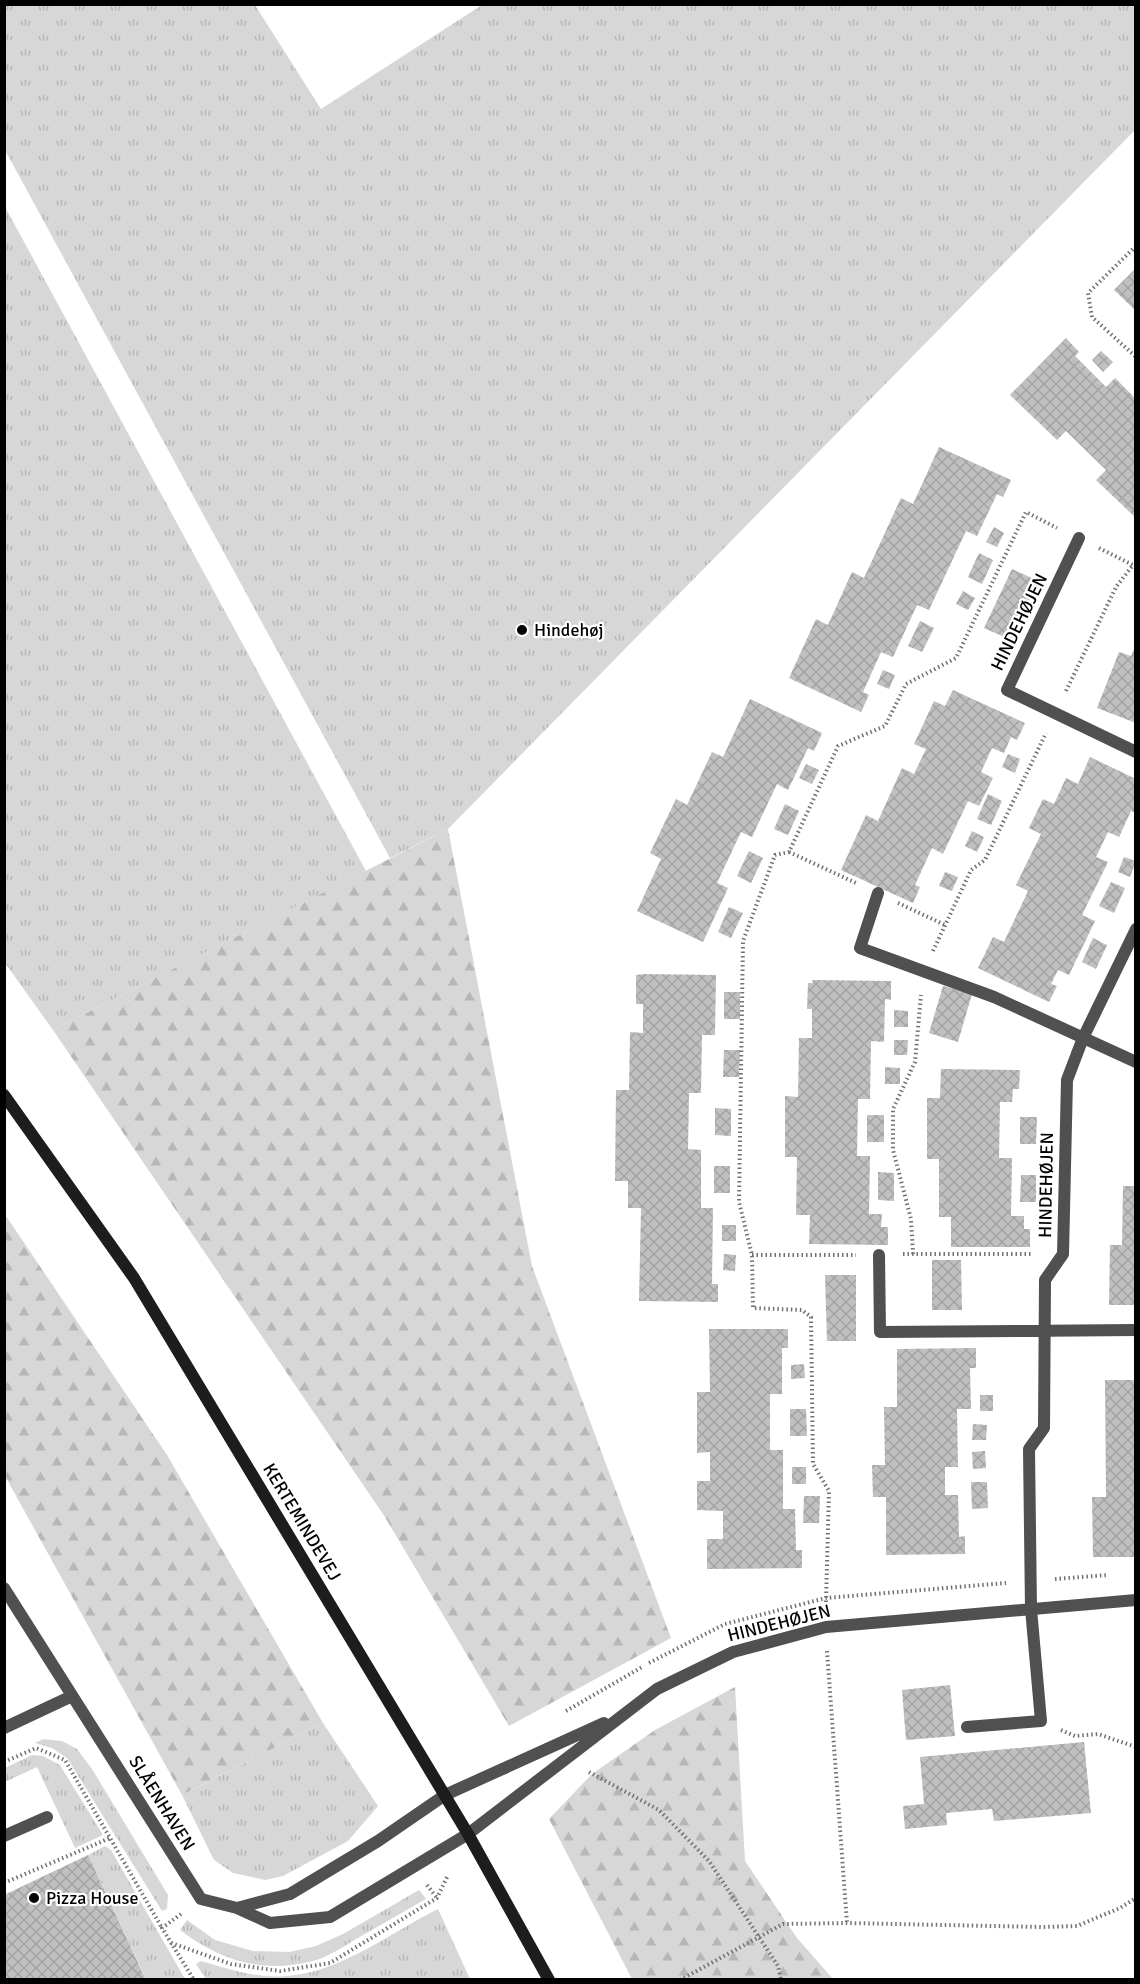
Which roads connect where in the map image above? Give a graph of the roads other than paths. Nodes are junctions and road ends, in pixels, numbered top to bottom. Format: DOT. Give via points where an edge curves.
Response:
graph roads {
  1 [pos="1079,538"];
  2 [pos="1136,752"];
  3 [pos="878,893"];
  4 [pos="1136,929"];
  5 [pos="1083,1038"];
  6 [pos="1136,1062"];
  7 [pos="4,1095"];
  8 [pos="879,1255"];
  9 [pos="1136,1330"];
  10 [pos="1045,1331"];
  11 [pos="4,1588"];
  12 [pos="1136,1600"];
  13 [pos="1031,1609"];
  14 [pos="72,1696"];
  15 [pos="624,1714"];
  16 [pos="967,1727"];
  17 [pos="4,1728"];
  18 [pos="445,1795"];
  19 [pos="47,1817"];
  20 [pos="468,1834"];
  21 [pos="4,1836"];
  22 [pos="237,1908"];
  23 [pos="549,1980"];
  1 -- 2 [label="street, HINDEHØJEN" via="1006,690"];
  3 -- 5 [label="street" via="860,948 994,997"];
  4 -- 5 [label="street, HINDEHØJEN"];
  5 -- 6 [label="street"];
  5 -- 10 [label="street, HINDEHØJEN" via="1067,1080 1063,1254 1045,1280"];
  7 -- 18 [label="main road, KERTEMINDEVEJ" via="134,1278"];
  8 -- 10 [label="street" via="880,1332"];
  9 -- 10 [label="street"];
  10 -- 13 [label="street, HINDEHØJEN" via="1044,1428 1029,1449"];
  11 -- 14 [label="street, SLÅENHAVEN"];
  12 -- 13 [label="street, HINDEHØJEN"];
  13 -- 15 [label="street, HINDEHØJEN" via="826,1627 733,1652 657,1689"];
  13 -- 16 [label="street, HINDEHØJEN" via="1041,1721"];
  14 -- 17 [label="street"];
  14 -- 22 [label="street, SLÅENHAVEN" via="201,1899"];
  15 -- 18 [label="street, HINDEHØJEN"];
  15 -- 20 [label="street, HINDEHØJEN"];
  18 -- 20 [label="main road, KERTEMINDEVEJ"];
  18 -- 22 [label="street" via="378,1842 290,1894"];
  19 -- 21 [label="street"];
  20 -- 22 [label="street" via="330,1917 270,1923"];
  20 -- 23 [label="main road, KERTEMINDEVEJ"];
}
